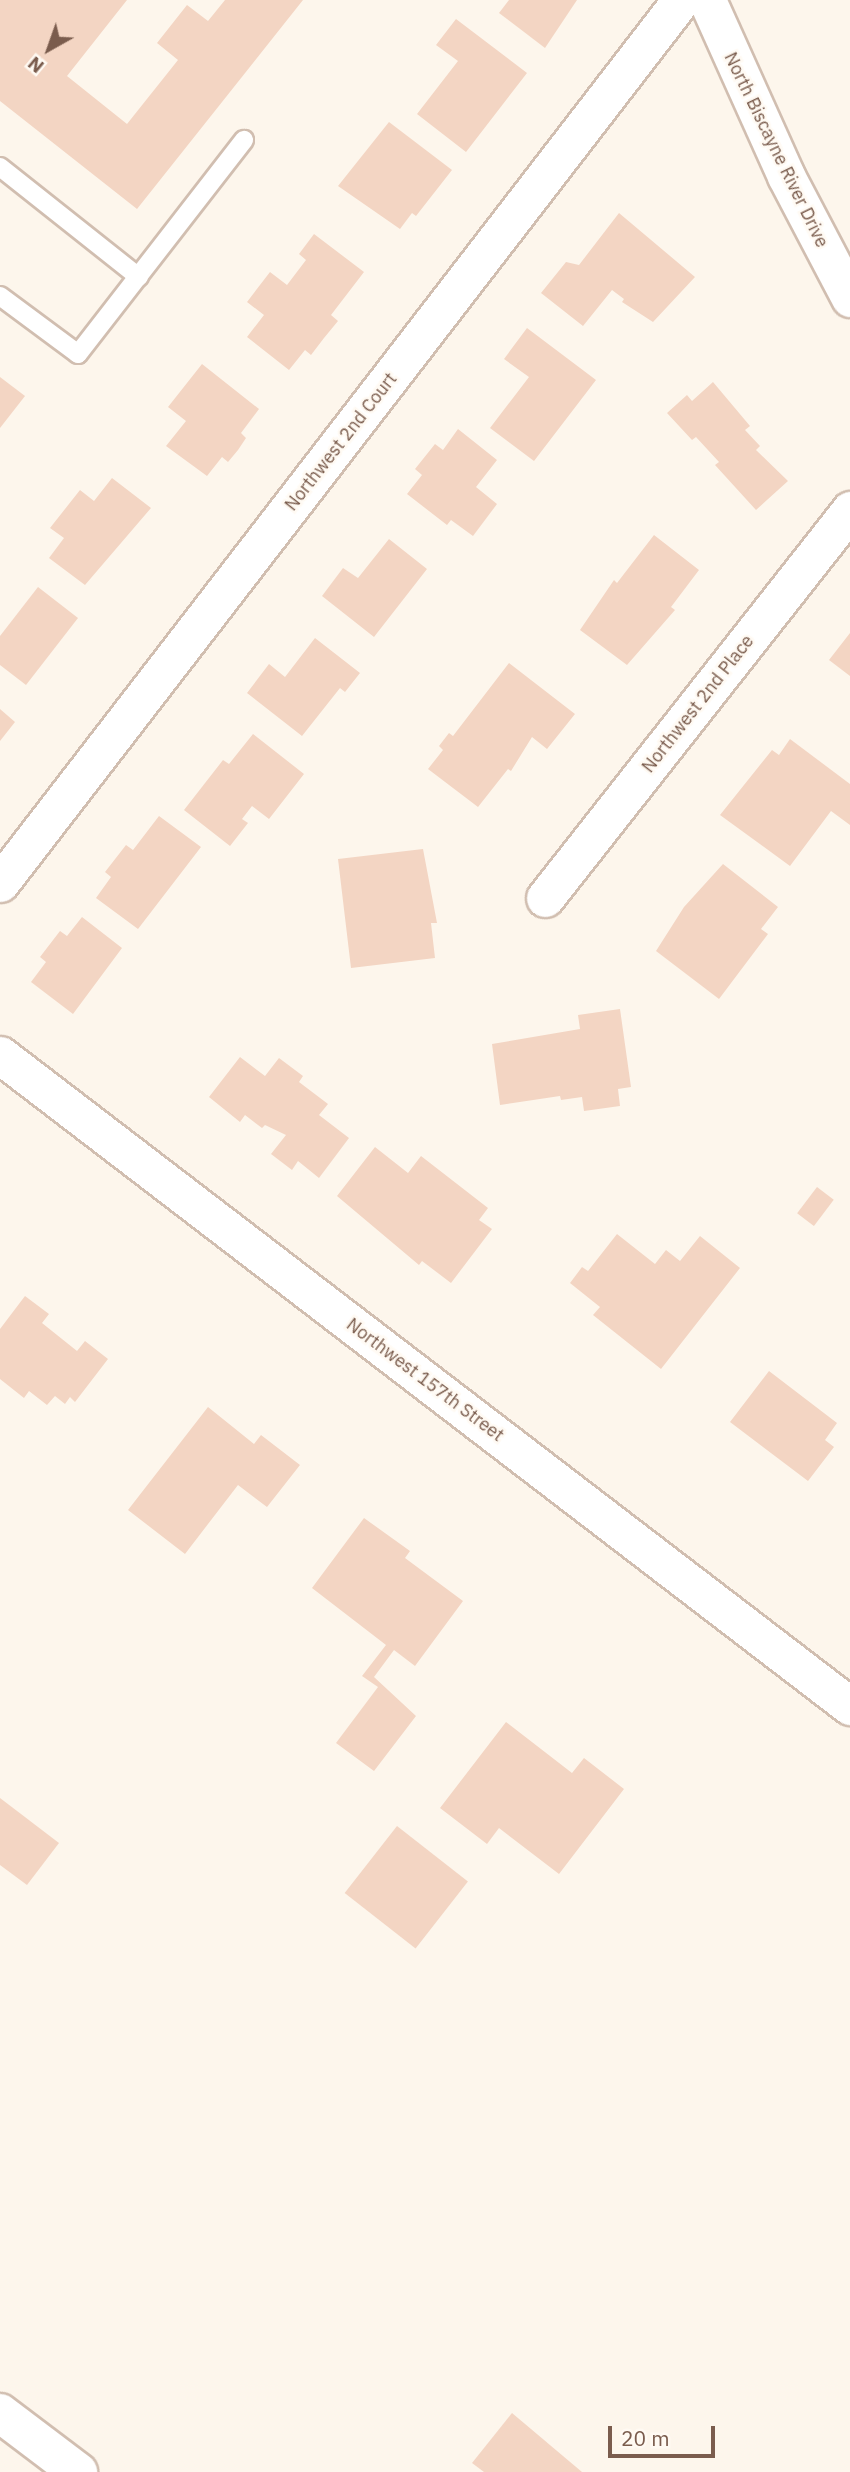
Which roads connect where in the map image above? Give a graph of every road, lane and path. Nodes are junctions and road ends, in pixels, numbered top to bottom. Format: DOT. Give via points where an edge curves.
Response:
graph roads {
  1 [pos="681,0"];
  2 [pos="707,0"];
  3 [pos="244,140"];
  4 [pos="0,167"];
  5 [pos="139,277"];
  6 [pos="0,296"];
  7 [pos="850,298"];
  8 [pos="850,510"];
  9 [pos="0,883"];
  10 [pos="545,898"];
  11 [pos="0,1055"];
  12 [pos="850,1706"];
  13 [pos="0,2413"];
  14 [pos="78,2472"];
  1 -- 9 [label="street, Northwest 2nd Court"];
  2 -- 7 [label="street, North Biscayne River Drive" via="786,176"];
  3 -- 5 [label="lane"];
  4 -- 5 [label="lane"];
  5 -- 6 [label="lane" via="78,354"];
  8 -- 10 [label="street, Northwest 2nd Place"];
  11 -- 12 [label="street, Northwest 157th Street"];
  13 -- 14 [label="street"];
}
